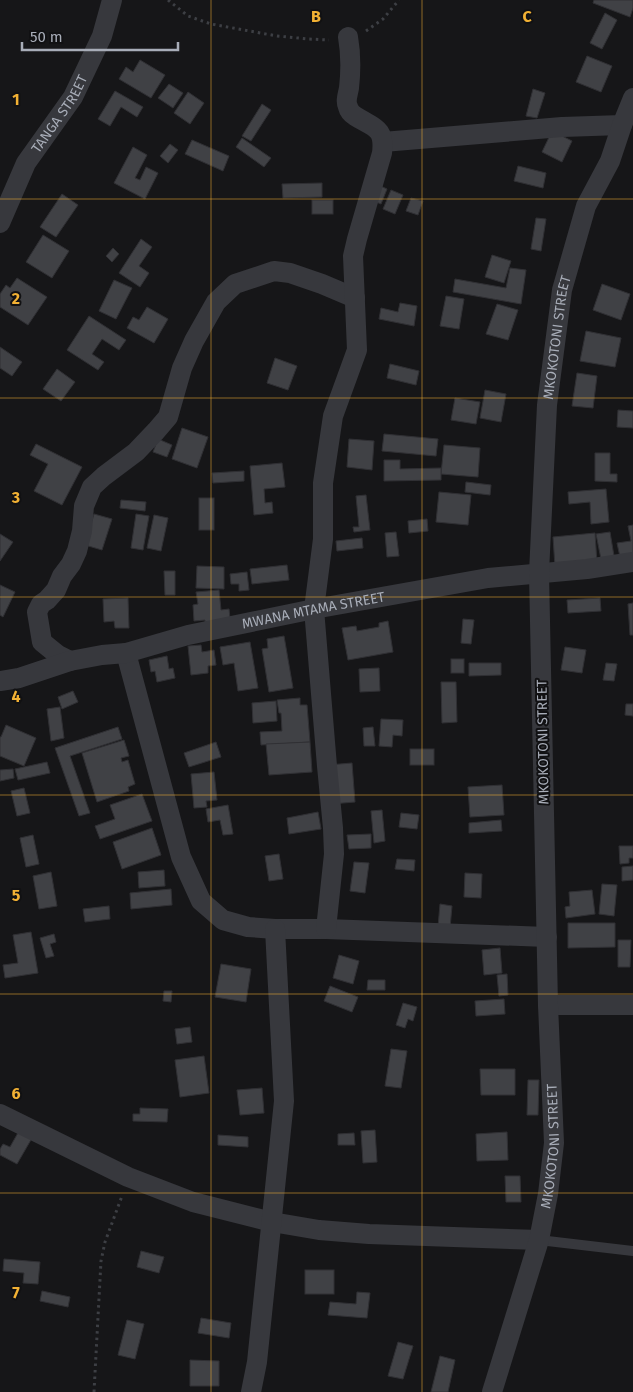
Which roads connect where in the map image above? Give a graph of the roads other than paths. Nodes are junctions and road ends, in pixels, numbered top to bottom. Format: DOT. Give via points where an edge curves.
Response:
graph roads {
  1 [pos="112,0"];
  2 [pos="348,37"];
  3 [pos="633,98"];
  4 [pos="622,125"];
  5 [pos="383,142"];
  6 [pos="0,223"];
  7 [pos="354,298"];
  8 [pos="633,562"];
  9 [pos="539,573"];
  10 [pos="314,609"];
  11 [pos="126,653"];
  12 [pos="70,661"];
  13 [pos="0,681"];
  14 [pos="275,929"];
  15 [pos="326,929"];
  16 [pos="547,937"];
  17 [pos="548,1005"];
  18 [pos="633,1005"];
  19 [pos="0,1114"];
  20 [pos="272,1222"];
  21 [pos="539,1240"];
  22 [pos="633,1251"];
  23 [pos="251,1392"];
  24 [pos="492,1392"];
  1 -- 6 [label="street, TANGA STREET" via="102,36 72,97 26,163"];
  2 -- 5 [label="street" via="351,53 348,108 352,114 376,127"];
  3 -- 4 [label="street, MKOKOTONI STREET"];
  4 -- 5 [label="street"];
  4 -- 9 [label="street, MKOKOTONI STREET" via="610,161 586,206 562,290 546,404"];
  5 -- 7 [label="street" via="353,256"];
  7 -- 10 [label="street" via="357,350 333,416 323,483 323,539"];
  7 -- 12 [label="street" via="290,273 274,271 235,284 216,302 182,368 168,416 136,452 92,487 84,506 77,551 56,590 37,612 42,642"];
  8 -- 9 [label="street, MWANA MTAMA STREET"];
  9 -- 10 [label="street, MWANA MTAMA STREET" via="488,578"];
  9 -- 16 [label="street, MKOKOTONI STREET"];
  10 -- 11 [label="street, MWANA MTAMA STREET" via="188,635"];
  10 -- 15 [label="street" via="334,846"];
  11 -- 12 [label="street, MWANA MTAMA STREET"];
  11 -- 14 [label="street" via="182,857 201,901 223,920 248,927"];
  12 -- 13 [label="street, MWANA MTAMA STREET"];
  14 -- 15 [label="street"];
  14 -- 20 [label="street" via="284,1101"];
  15 -- 16 [label="street"];
  16 -- 17 [label="street, MKOKOTONI STREET"];
  17 -- 18 [label="street"];
  17 -- 21 [label="street, MKOKOTONI STREET" via="554,1143"];
  19 -- 20 [label="street" via="128,1176 193,1202"];
  20 -- 21 [label="street" via="369,1234"];
  20 -- 23 [label="street"];
  21 -- 22 [label="lane"];
  21 -- 24 [label="street, MKOKOTONI STREET"];
}
